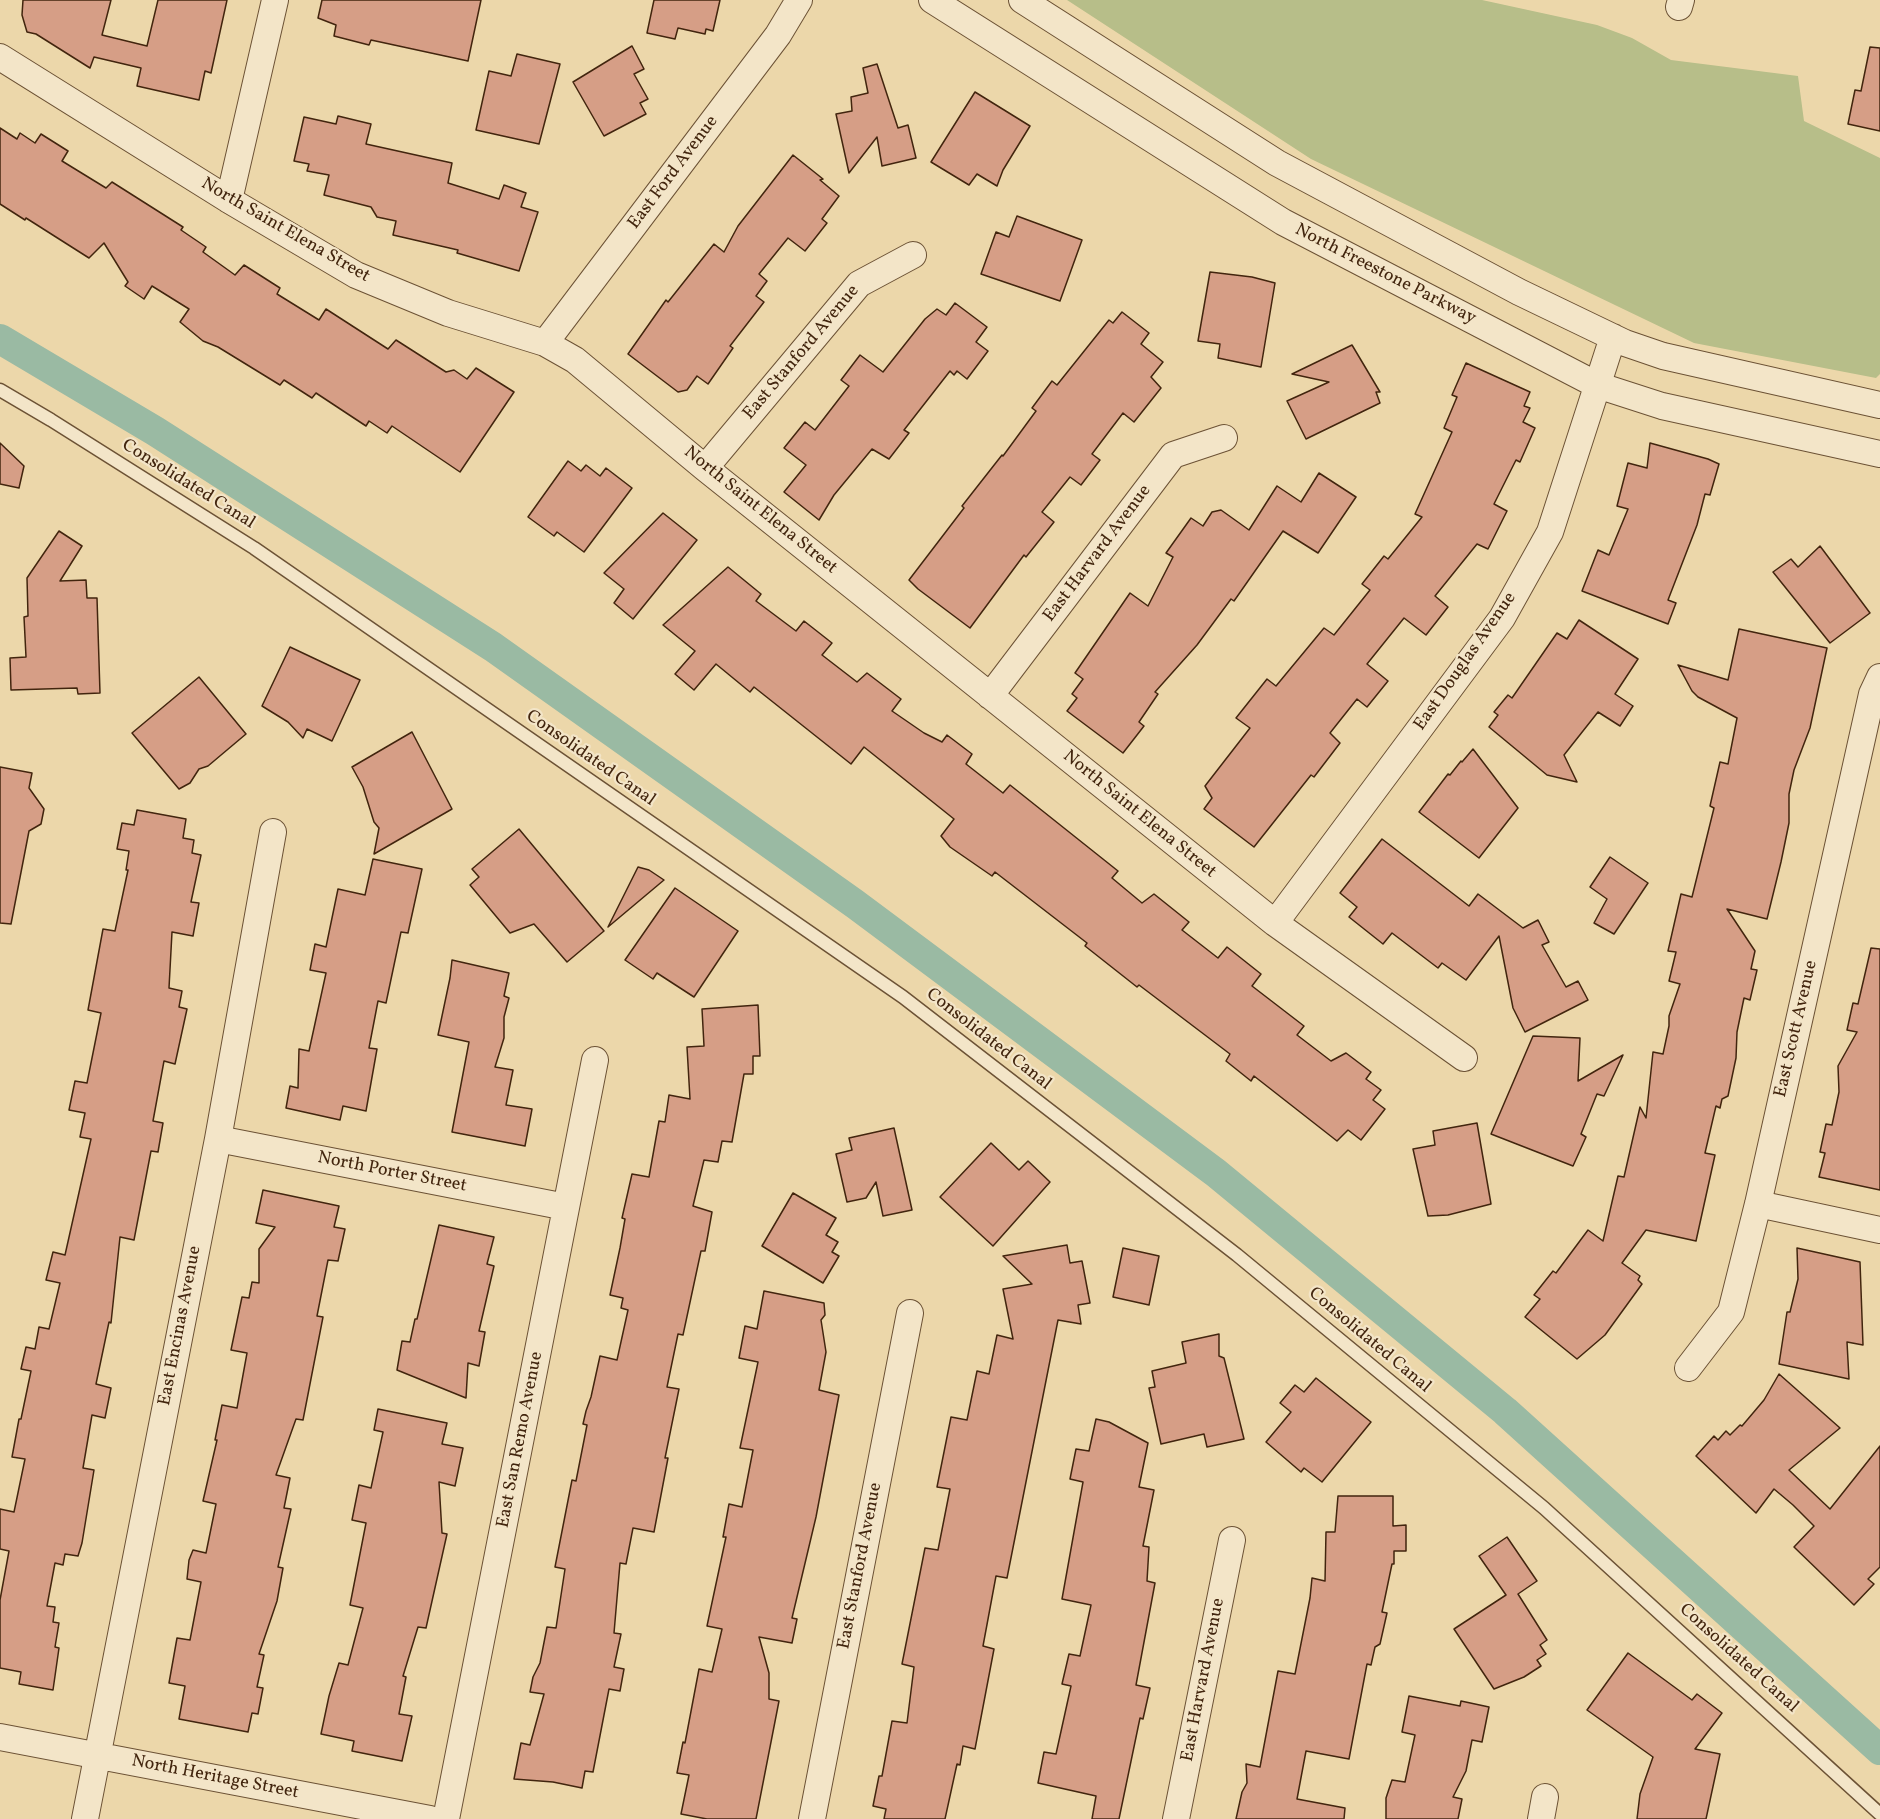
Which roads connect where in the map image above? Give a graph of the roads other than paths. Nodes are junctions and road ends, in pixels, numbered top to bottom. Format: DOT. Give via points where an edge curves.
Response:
graph roads {
  1 [pos="275,0"];
  2 [pos="799,0"];
  3 [pos="932,0"];
  4 [pos="1022,0"];
  5 [pos="0,57"];
  6 [pos="229,200"];
  7 [pos="914,255"];
  8 [pos="1613,337"];
  9 [pos="545,344"];
  10 [pos="1597,385"];
  11 [pos="0,390"];
  12 [pos="1880,405"];
  13 [pos="1224,438"];
  14 [pos="1880,453"];
  15 [pos="705,468"];
  16 [pos="1880,677"];
  17 [pos="990,696"];
  18 [pos="273,832"];
  19 [pos="1275,923"];
  20 [pos="1464,1058"];
  21 [pos="595,1060"];
  22 [pos="218,1139"];
  23 [pos="1758,1204"];
  24 [pos="567,1207"];
  25 [pos="1880,1230"];
  26 [pos="910,1313"];
  27 [pos="1688,1368"];
  28 [pos="1232,1540"];
  29 [pos="0,1737"];
  30 [pos="98,1755"];
  31 [pos="1880,1814"];
  32 [pos="85,1819"];
  33 [pos="430,1819"];
  34 [pos="446,1819"];
  35 [pos="812,1819"];
  36 [pos="1176,1819"];
  1 -- 6 [label="street"];
  2 -- 9 [label="street, East Ford Avenue" via="778,35"];
  3 -- 10 [label="street, North Freestone Parkway" via="1283,222"];
  4 -- 8 [label="street" via="1277,163 1519,292"];
  5 -- 6 [label="street, North Saint Elena Street"];
  6 -- 9 [label="street, North Saint Elena Street" via="356,275 448,313"];
  7 -- 15 [label="street, East Stanford Avenue" via="859,284"];
  8 -- 10 [label="street, East Douglas Avenue"];
  8 -- 12 [label="street" via="1663,356"];
  9 -- 15 [label="street, North Saint Elena Street" via="575,360"];
  10 -- 14 [label="street, North Freestone Parkway" via="1662,406"];
  10 -- 19 [label="street, East Douglas Avenue" via="1550,532 1502,618"];
  11 -- 31 [label="lane, Consolidated Canal" via="254,548 903,997 1237,1255 1544,1508"];
  13 -- 17 [label="street, East Harvard Avenue" via="1173,455"];
  15 -- 17 [label="street, North Saint Elena Street"];
  16 -- 23 [label="street, East Scott Avenue" via="1869,706"];
  17 -- 19 [label="street, North Saint Elena Street"];
  18 -- 22 [label="street, East Encinas Avenue"];
  19 -- 20 [label="street, North Saint Elena Street"];
  21 -- 24 [label="street, East San Remo Avenue"];
  22 -- 24 [label="street, North Porter Street"];
  22 -- 30 [label="street, East Encinas Avenue"];
  23 -- 25 [label="street"];
  23 -- 27 [label="street, East Scott Avenue" via="1731,1312"];
  24 -- 34 [label="street, East San Remo Avenue"];
  26 -- 35 [label="street, East Stanford Avenue"];
  28 -- 36 [label="street, East Harvard Avenue"];
  29 -- 30 [label="street, North Heritage Street"];
  30 -- 32 [label="street, East Encinas Avenue"];
  30 -- 33 [label="street, North Heritage Street"];
}
